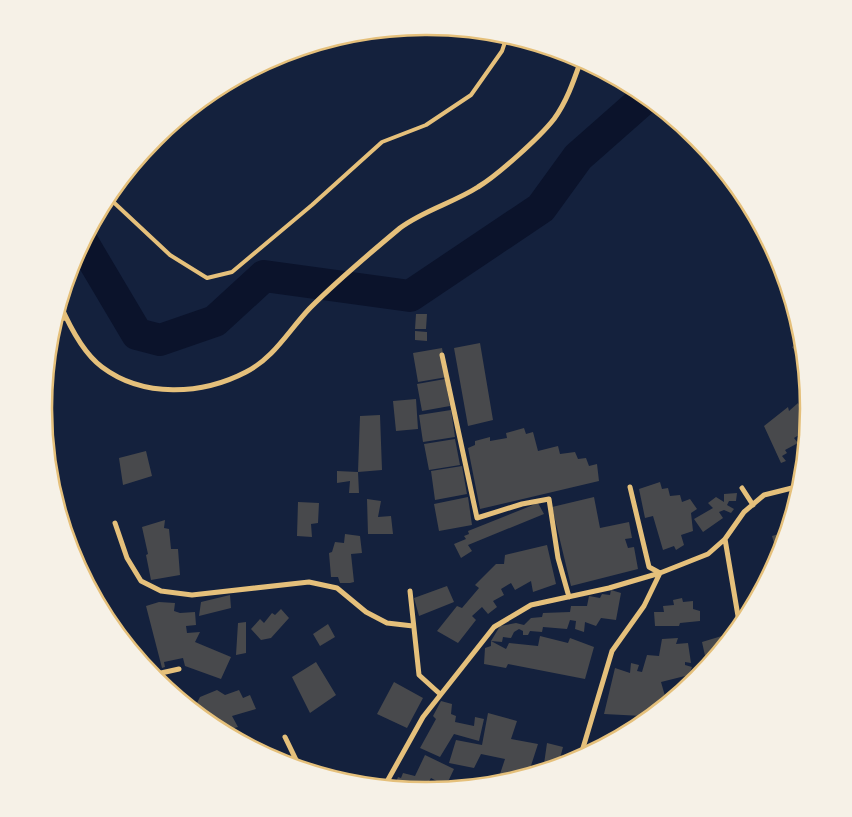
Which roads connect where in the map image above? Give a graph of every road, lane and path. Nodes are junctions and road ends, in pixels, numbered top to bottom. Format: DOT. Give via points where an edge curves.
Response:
graph roads {
  1 [pos="505,43"];
  2 [pos="578,68"];
  3 [pos="114,203"];
  4 [pos="64,314"];
  5 [pos="66,318"];
  6 [pos="442,355"];
  7 [pos="630,487"];
  8 [pos="742,488"];
  9 [pos="790,488"];
  10 [pos="752,505"];
  11 [pos="115,523"];
  12 [pos="725,539"];
  13 [pos="660,573"];
  14 [pos="410,591"];
  15 [pos="569,597"];
  16 [pos="738,615"];
  17 [pos="413,626"];
  18 [pos="179,669"];
  19 [pos="162,673"];
  20 [pos="440,694"];
  21 [pos="285,738"];
  22 [pos="583,747"];
  23 [pos="295,758"];
  24 [pos="388,780"];
  1 -- 3 [label="lane" via="471,95 426,124 382,142 232,272 207,278 170,255"];
  2 -- 5 [label="street" via="569,94 554,119 508,164 479,187 400,228 311,308 273,353 246,372 184,390 143,386 101,366"];
  4 -- 5 [label="street"];
  6 -- 15 [label="street" via="477,518 549,499 558,558"];
  7 -- 13 [label="street" via="649,567"];
  8 -- 10 [label="street"];
  9 -- 10 [label="street" via="764,495"];
  10 -- 12 [label="street"];
  11 -- 17 [label="street" via="126,558 141,581 161,591 192,595 309,582 337,588 366,612 387,623"];
  12 -- 13 [label="street" via="708,554"];
  12 -- 16 [label="street"];
  13 -- 15 [label="street"];
  13 -- 22 [label="street" via="644,606 612,651"];
  14 -- 17 [label="street"];
  15 -- 20 [label="street" via="532,605 494,627"];
  17 -- 20 [label="street" via="419,675"];
  18 -- 19 [label="street"];
  20 -- 24 [label="street" via="423,717"];
  21 -- 23 [label="street"];
}
